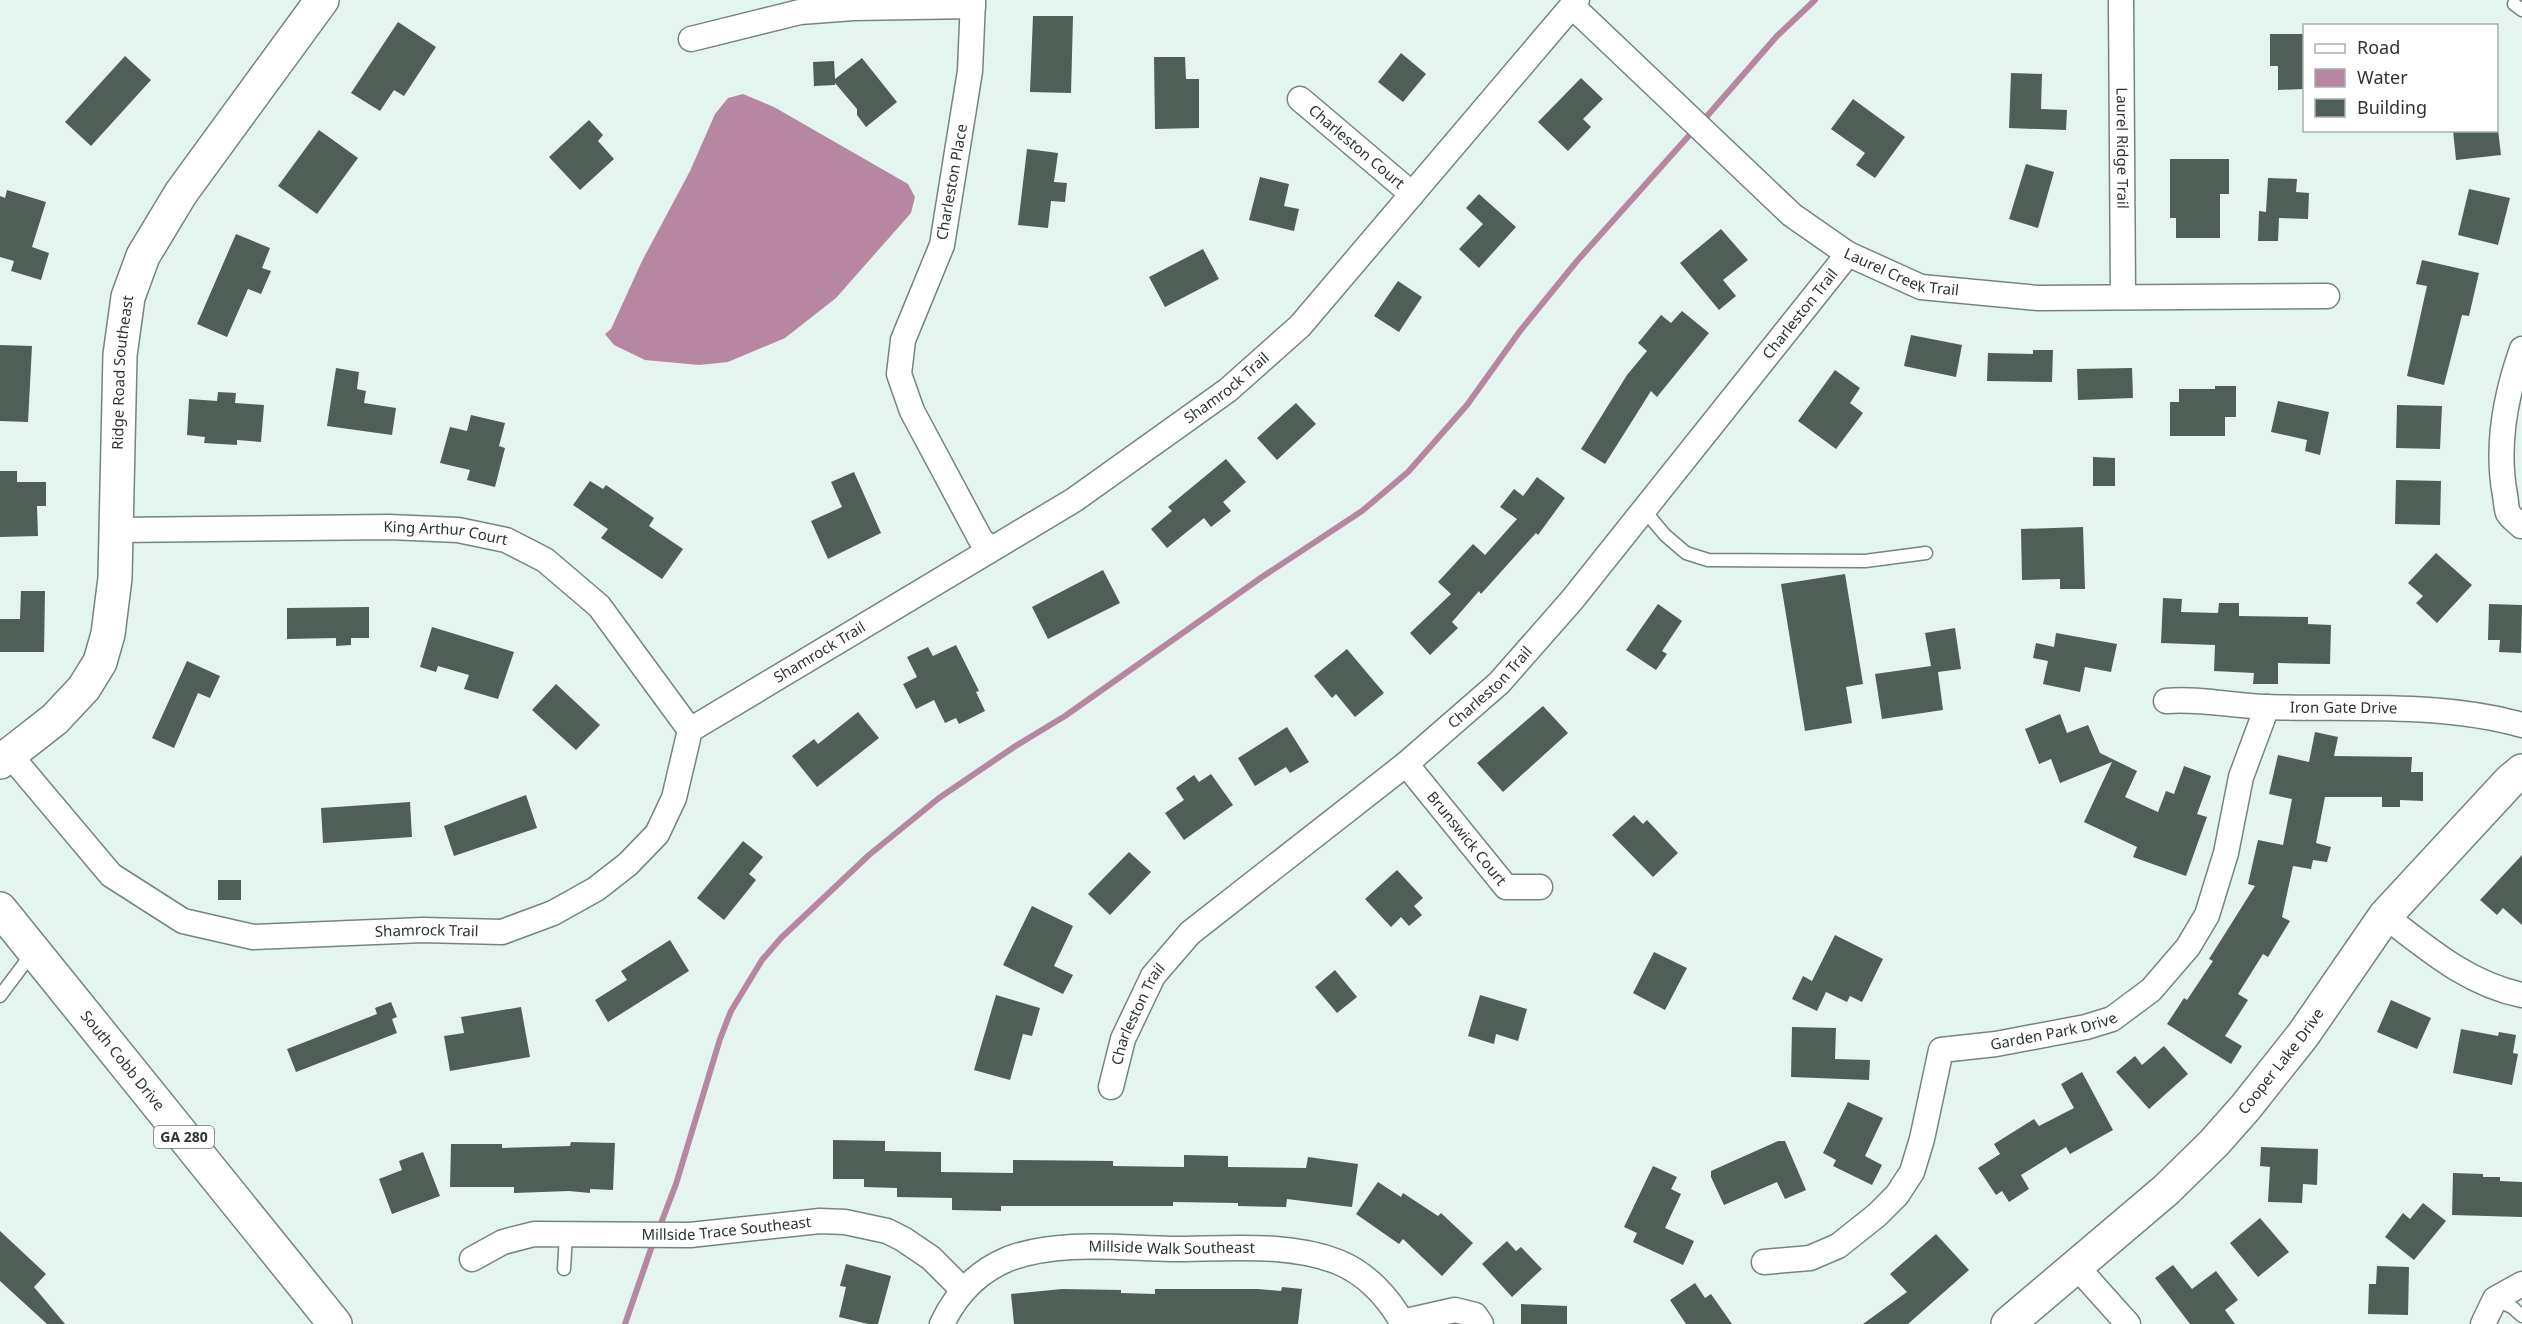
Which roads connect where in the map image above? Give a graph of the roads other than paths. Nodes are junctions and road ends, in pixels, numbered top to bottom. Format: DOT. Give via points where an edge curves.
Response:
graph roads {
  1 [pos="322,0"];
  2 [pos="2121,0"];
  3 [pos="973,3"];
  4 [pos="1574,3"];
  5 [pos="691,39"];
  6 [pos="1300,99"];
  7 [pos="1412,194"];
  8 [pos="1848,254"];
  9 [pos="2327,296"];
  10 [pos="2123,297"];
  11 [pos="2522,349"];
  12 [pos="1644,510"];
  13 [pos="2521,526"];
  14 [pos="116,530"];
  15 [pos="991,548"];
  16 [pos="1926,553"];
  17 [pos="2166,701"];
  18 [pos="2267,707"];
  19 [pos="2522,726"];
  20 [pos="690,730"];
  21 [pos="5,759"];
  22 [pos="1406,764"];
  23 [pos="2522,771"];
  24 [pos="1540,887"];
  25 [pos="0,909"];
  26 [pos="2385,916"];
  27 [pos="34,951"];
  28 [pos="2522,995"];
  29 [pos="0,996"];
  30 [pos="1111,1087"];
  31 [pos="566,1235"];
  32 [pos="472,1259"];
  33 [pos="1764,1262"];
  34 [pos="2076,1266"];
  35 [pos="564,1269"];
  36 [pos="2522,1284"];
  37 [pos="962,1289"];
  38 [pos="2488,1291"];
  39 [pos="2522,1316"];
  40 [pos="1403,1323"];
  41 [pos="335,1324"];
  42 [pos="942,1324"];
  43 [pos="1481,1324"];
  44 [pos="2008,1324"];
  45 [pos="2128,1324"];
  46 [pos="2483,1324"];
  1 -- 14 [label="street, Ridge Road Southeast" via="181,193 135,276 120,356"];
  2 -- 10 [label="street, Laurel Ridge Trail"];
  3 -- 5 [label="street" via="800,12"];
  3 -- 15 [label="street, Charleston Place" via="970,71 942,245 903,340 899,374 912,411 981,540"];
  4 -- 7 [label="street, Shamrock Trail"];
  4 -- 8 [label="street, Laurel Creek Trail" via="1792,215"];
  6 -- 7 [label="street, Charleston Court"];
  7 -- 15 [label="street, Shamrock Trail" via="1300,326 1228,390 1074,500"];
  8 -- 10 [label="street, Laurel Creek Trail" via="1921,287 2038,298"];
  8 -- 12 [label="street, Charleston Trail"];
  9 -- 10 [label="street, Laurel Creek Trail"];
  11 -- 13 [label="street" via="2512,377 2502,455 2508,514"];
  12 -- 16 [label="lane" via="1686,553 1708,560 1865,561"];
  12 -- 22 [label="street, Charleston Trail" via="1499,683"];
  14 -- 20 [label="street, King Arthur Court" via="389,527 458,530 506,540 545,560 599,606"];
  14 -- 21 [label="street, Ridge Road Southeast" via="112,612 100,662 72,703"];
  15 -- 20 [label="street, Shamrock Trail"];
  17 -- 18 [label="street, Iron Gate Drive" via="2191,699"];
  18 -- 19 [label="street, Iron Gate Drive" via="2433,711"];
  18 -- 33 [label="street, Garden Park Drive" via="2241,777 2226,852 2207,915 2188,947 2151,990 2112,1019 2086,1028 1941,1050 1912,1172 1897,1195 1838,1246 1810,1258"];
  20 -- 21 [label="street, Shamrock Trail" via="675,798 657,834 596,889 553,913 502,932 423,930 253,937 183,921 111,875"];
  22 -- 24 [label="street, Brunswick Court" via="1506,886"];
  22 -- 30 [label="street, Charleston Trail" via="1190,933 1153,976 1123,1039"];
  23 -- 26 [label="street, Cooper Lake Drive"];
  25 -- 27 [label="street, South Cobb Drive / GA 280"];
  26 -- 28 [label="street" via="2472,978"];
  26 -- 34 [label="street, Cooper Lake Drive" via="2303,1035 2245,1108 2166,1190"];
  27 -- 29 [label="lane"];
  27 -- 41 [label="street, South Cobb Drive / GA 280"];
  31 -- 32 [label="street, Millside Trace Southeast" via="517,1237"];
  31 -- 35 [label="lane"];
  31 -- 37 [label="street, Millside Trace Southeast" via="690,1235 820,1221 845,1222 887,1231 903,1239 931,1258"];
  34 -- 44 [label="street, Cooper Lake Drive"];
  34 -- 45 [label="street"];
  36 -- 38 [label="street"];
  37 -- 40 [label="street, Millside Walk Southeast" via="1006,1260 1041,1250 1294,1251 1318,1255 1357,1271 1385,1298"];
  37 -- 42 [label="street, Millside Walk Southeast"];
  38 -- 39 [label="lane"];
  38 -- 46 [label="street"];
  40 -- 43 [label="street" via="1455,1310 1475,1315"];
}
